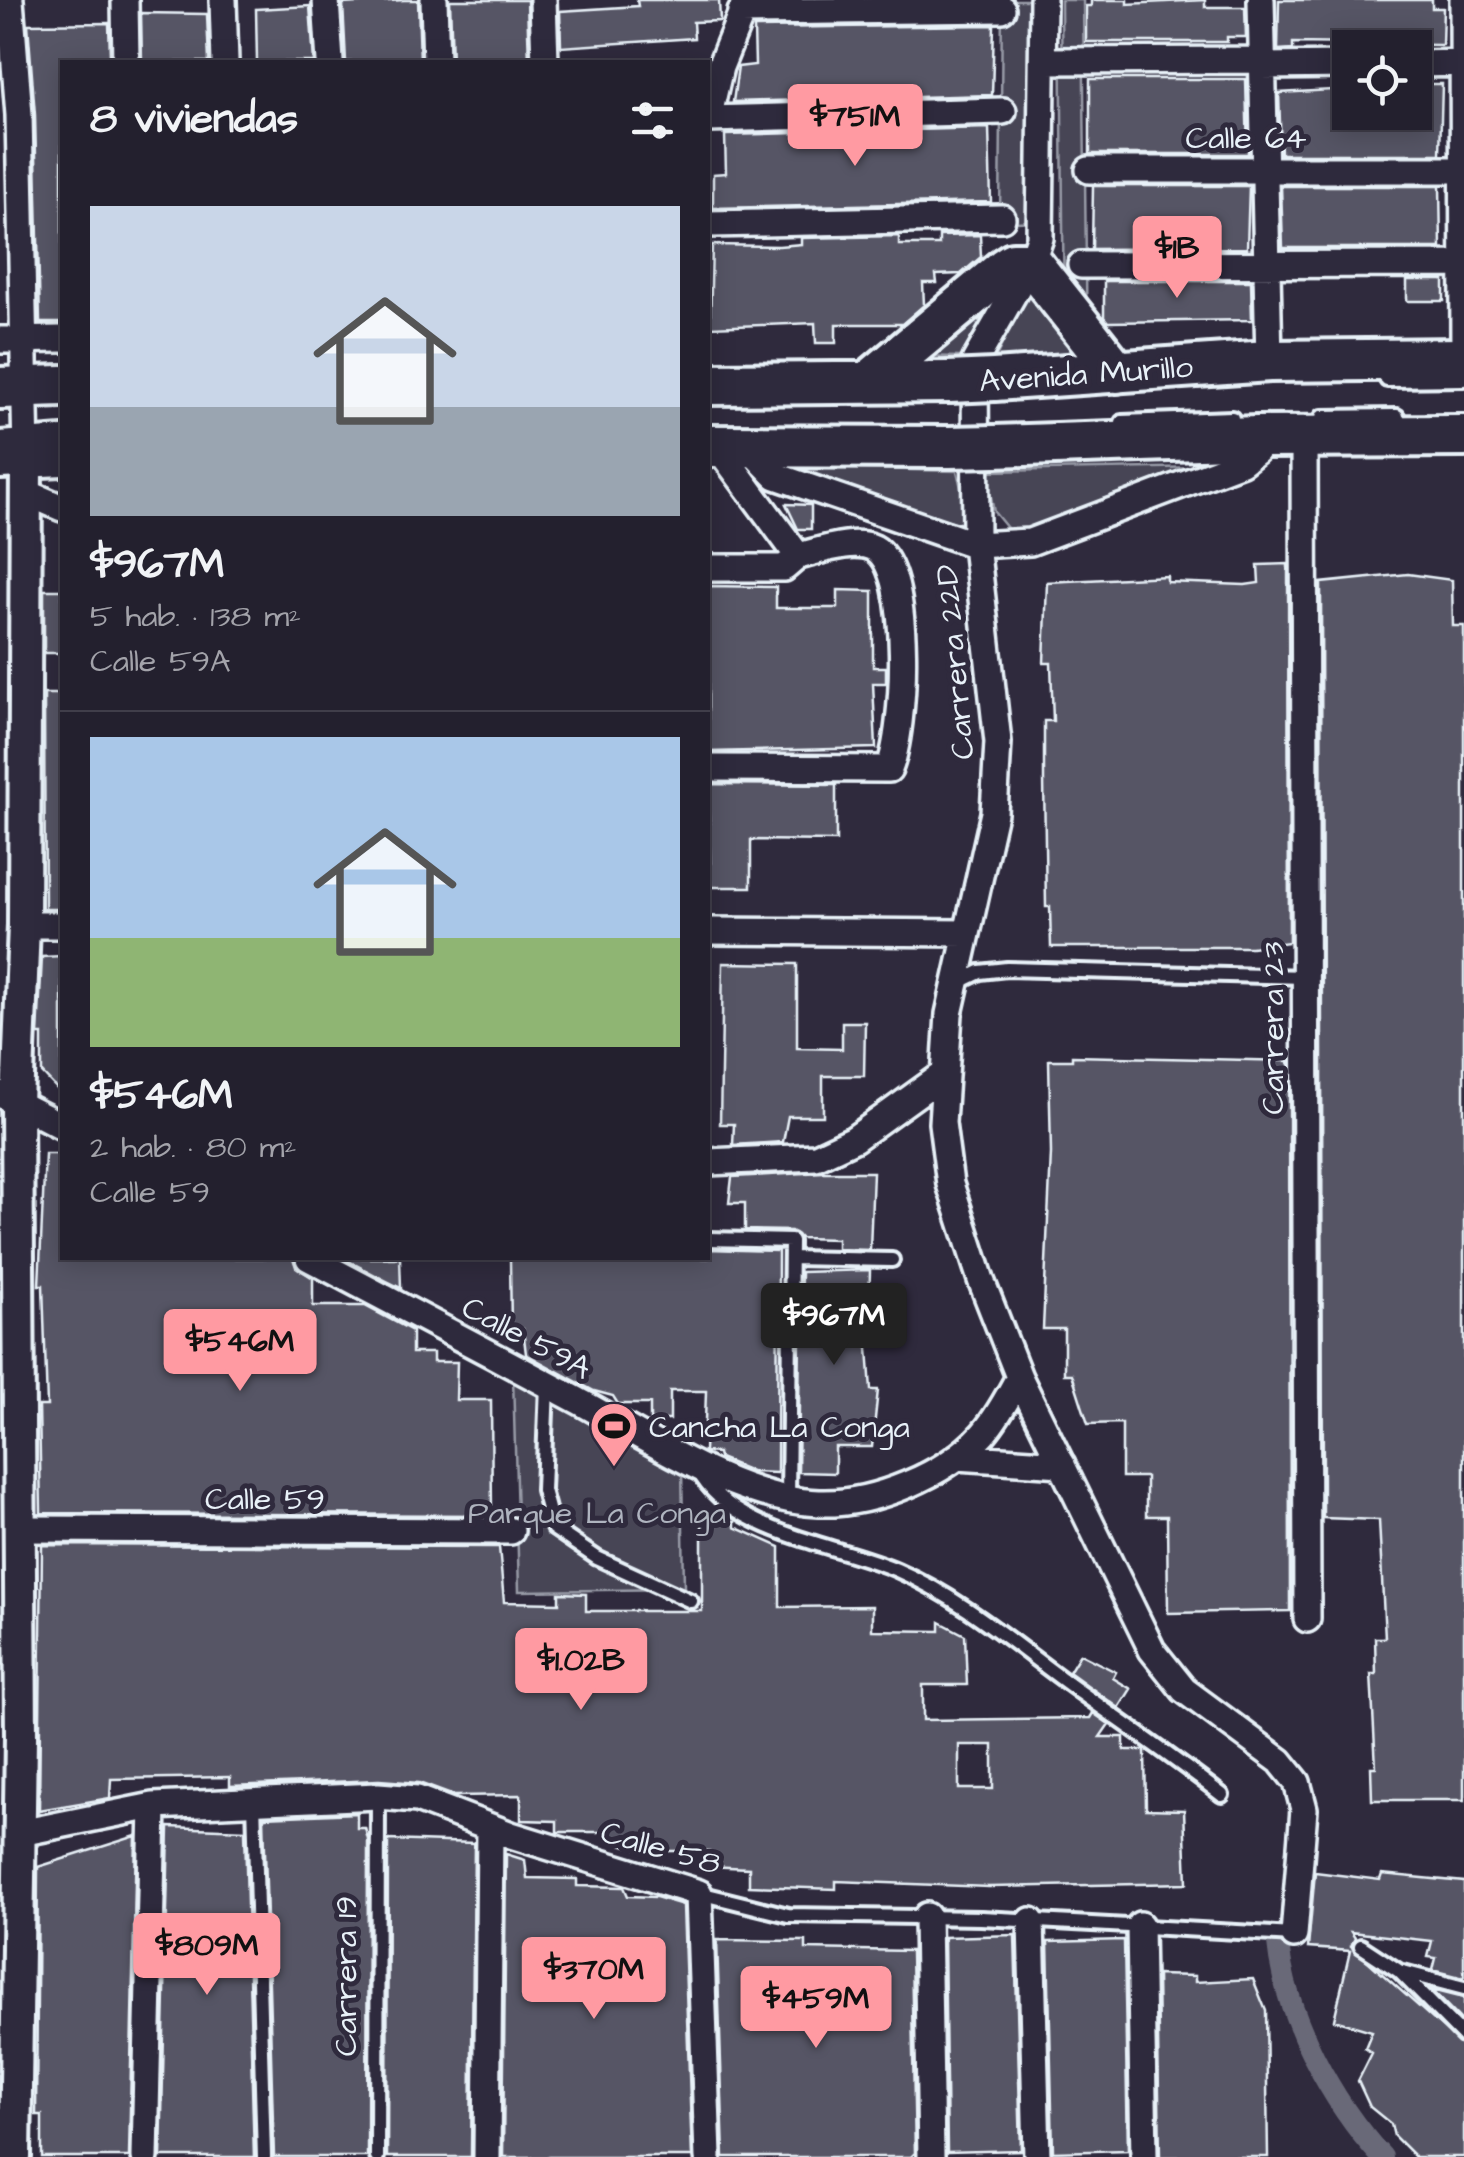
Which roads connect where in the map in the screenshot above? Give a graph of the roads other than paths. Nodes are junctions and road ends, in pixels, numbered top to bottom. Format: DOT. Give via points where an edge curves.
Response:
graph roads {
  1 [pos="13,0"];
  2 [pos="125,0"];
  3 [pos="223,0"];
  4 [pos="326,0"];
  5 [pos="434,0"];
  6 [pos="543,0"];
  7 [pos="1043,0"];
  8 [pos="1261,0"];
  9 [pos="1463,0"];
  10 [pos="0,1"];
  11 [pos="744,6"];
  12 [pos="1002,10"];
  13 [pos="126,60"];
  14 [pos="226,60"];
  15 [pos="330,60"];
  16 [pos="436,60"];
  17 [pos="545,60"];
  18 [pos="1043,61"];
  19 [pos="1262,63"];
  20 [pos="1464,63"];
  21 [pos="1332,64"];
  22 [pos="1432,64"];
  23 [pos="714,67"];
  24 [pos="710,102"];
  25 [pos="1004,112"];
  26 [pos="9,115"];
  27 [pos="710,119"];
  28 [pos="1264,169"];
  29 [pos="1089,170"];
  30 [pos="1463,170"];
  31 [pos="1002,218"];
  32 [pos="710,224"];
  33 [pos="1031,263"];
  34 [pos="1463,264"];
  35 [pos="1081,266"];
  36 [pos="1267,266"];
  37 [pos="60,339"];
  38 [pos="12,340"];
  39 [pos="1464,359"];
  40 [pos="1269,361"];
  41 [pos="1117,372"];
  42 [pos="1464,379"];
  43 [pos="1364,380"];
  44 [pos="870,382"];
  45 [pos="710,384"];
  46 [pos="25,397"];
  47 [pos="1420,416"];
  48 [pos="1112,422"];
  49 [pos="1256,427"];
  50 [pos="1307,427"];
  51 [pos="60,434"];
  52 [pos="1464,436"];
  53 [pos="724,446"];
  54 [pos="23,456"];
  55 [pos="60,505"];
  56 [pos="976,545"];
  57 [pos="798,556"];
  58 [pos="710,568"];
  59 [pos="710,768"];
  60 [pos="24,925"];
  61 [pos="60,925"];
  62 [pos="710,930"];
  63 [pos="966,932"];
  64 [pos="1304,977"];
  65 [pos="955,984"];
  66 [pos="943,1075"];
  67 [pos="9,1099"];
  68 [pos="60,1125"];
  69 [pos="710,1162"];
  70 [pos="710,1239"];
  71 [pos="791,1258"];
  72 [pos="313,1260"];
  73 [pos="892,1260"];
  74 [pos="1020,1377"];
  75 [pos="547,1384"];
  76 [pos="956,1458"];
  77 [pos="694,1463"];
  78 [pos="1062,1464"];
  79 [pos="788,1499"];
  80 [pos="10,1529"];
  81 [pos="511,1531"];
  82 [pos="691,1602"];
  83 [pos="1308,1619"];
  84 [pos="10,1737"];
  85 [pos="1222,1795"];
  86 [pos="378,1796"];
  87 [pos="254,1802"];
  88 [pos="152,1806"];
  89 [pos="490,1826"];
  90 [pos="20,1833"];
  91 [pos="9,1877"];
  92 [pos="699,1893"];
  93 [pos="927,1916"];
  94 [pos="1031,1921"];
  95 [pos="1140,1925"];
  96 [pos="1294,1935"];
  97 [pos="1360,1946"];
  98 [pos="1400,1971"];
  99 [pos="1464,1988"];
  100 [pos="1464,2037"];
  101 [pos="15,2157"];
  102 [pos="146,2157"];
  103 [pos="264,2157"];
  104 [pos="378,2157"];
  105 [pos="487,2157"];
  106 [pos="708,2157"];
  107 [pos="930,2157"];
  108 [pos="1037,2157"];
  109 [pos="1144,2157"];
  1 -- 10 [label="street"];
  1 -- 26 [label="street"];
  2 -- 13 [label="street"];
  3 -- 14 [label="street"];
  4 -- 15 [label="street"];
  5 -- 16 [label="street"];
  6 -- 17 [label="street"];
  7 -- 18 [label="street, Carrera 22D"];
  8 -- 19 [label="street"];
  9 -- 20 [label="street"];
  11 -- 12 [label="street"];
  11 -- 23 [label="street"];
  18 -- 19 [label="street"];
  18 -- 33 [label="street, Carrera 22D" via="1040,238"];
  19 -- 21 [label="street"];
  19 -- 28 [label="street"];
  20 -- 22 [label="street"];
  20 -- 30 [label="street"];
  23 -- 24 [label="street"];
  25 -- 27 [label="street"];
  26 -- 38 [label="street"];
  28 -- 29 [label="street, Calle 64"];
  28 -- 30 [label="street, Calle 64"];
  28 -- 36 [label="street"];
  30 -- 34 [label="street"];
  31 -- 32 [label="street"];
  33 -- 41 [label="main road"];
  33 -- 44 [label="main road" via="1013,262"];
  33 -- 56 [label="street, Carrera 22D" via="975,361"];
  34 -- 36 [label="street"];
  34 -- 39 [label="street"];
  35 -- 36 [label="street"];
  36 -- 40 [label="street"];
  37 -- 38 [label="street"];
  38 -- 46 [label="street"];
  39 -- 40 [label="main road, Avenida Murillo"];
  40 -- 41 [label="main road, Avenida Murillo"];
  41 -- 44 [label="main road, Avenida Murillo, bridge"];
  42 -- 43 [label="lane"];
  44 -- 45 [label="main road, Avenida Murillo"];
  46 -- 54 [label="street"];
  47 -- 50 [label="lane"];
  48 -- 49 [label="lane"];
  49 -- 50 [label="main road, Avenida Murillo"];
  49 -- 53 [label="main road, Avenida Murillo, bridge" via="995,446"];
  49 -- 56 [label="street" via="1256,452 1242,462 1030,542"];
  50 -- 52 [label="main road, Avenida Murillo"];
  50 -- 64 [label="street, Carrera 23"];
  51 -- 54 [label="lane"];
  53 -- 56 [label="street" via="776,476"];
  53 -- 57 [label="street"];
  54 -- 55 [label="street"];
  54 -- 60 [label="street"];
  56 -- 63 [label="street, Carrera 22D" via="998,742 994,813"];
  57 -- 58 [label="street" via="784,568"];
  57 -- 59 [label="street" via="856,544 870,546 890,564 899,587 901,729 889,769"];
  60 -- 61 [label="street"];
  60 -- 67 [label="street"];
  62 -- 63 [label="street"];
  63 -- 65 [label="street, Carrera 22D"];
  64 -- 65 [label="lane" via="1008,969"];
  64 -- 83 [label="street, Carrera 23"];
  65 -- 66 [label="street, Carrera 22D"];
  66 -- 69 [label="street" via="854,1139 816,1157"];
  66 -- 74 [label="street, Carrera 22D" via="950,1184"];
  67 -- 68 [label="street"];
  67 -- 80 [label="street"];
  70 -- 71 [label="lane" via="791,1241"];
  71 -- 73 [label="lane"];
  71 -- 79 [label="lane"];
  72 -- 75 [label="street, Calle 59A"];
  74 -- 76 [label="street, Calle 59A" via="983,1434"];
  74 -- 78 [label="street, Carrera 22D"];
  75 -- 77 [label="street, Calle 59A"];
  75 -- 82 [label="lane" via="543,1490 553,1528 597,1558"];
  76 -- 78 [label="street"];
  76 -- 79 [label="street, Calle 59A" via="865,1498 820,1504"];
  77 -- 79 [label="street, Calle 59A"];
  77 -- 85 [label="lane" via="704,1482 735,1508 937,1590"];
  78 -- 96 [label="street, Carrera 22D" via="1152,1650 1184,1690 1280,1761 1297,1782 1304,1809"];
  80 -- 81 [label="street, Calle 59"];
  80 -- 84 [label="street"];
  84 -- 90 [label="street"];
  86 -- 87 [label="street, Calle 58"];
  86 -- 89 [label="street, Calle 58" via="418,1799"];
  86 -- 104 [label="lane, Carrera 19"];
  87 -- 88 [label="street, Calle 58"];
  87 -- 103 [label="lane"];
  88 -- 90 [label="street, Calle 58"];
  88 -- 102 [label="street"];
  89 -- 92 [label="street, Calle 58"];
  89 -- 105 [label="street"];
  90 -- 91 [label="street"];
  91 -- 101 [label="street"];
  92 -- 93 [label="lane, Calle 58" via="788,1915"];
  92 -- 106 [label="street"];
  93 -- 94 [label="lane, Calle 58"];
  93 -- 107 [label="street"];
  94 -- 95 [label="lane, Calle 58"];
  94 -- 108 [label="street"];
  95 -- 96 [label="lane, Calle 58"];
  95 -- 109 [label="street"];
  97 -- 98 [label="lane"];
  98 -- 99 [label="lane"];
  98 -- 100 [label="lane"];
}
